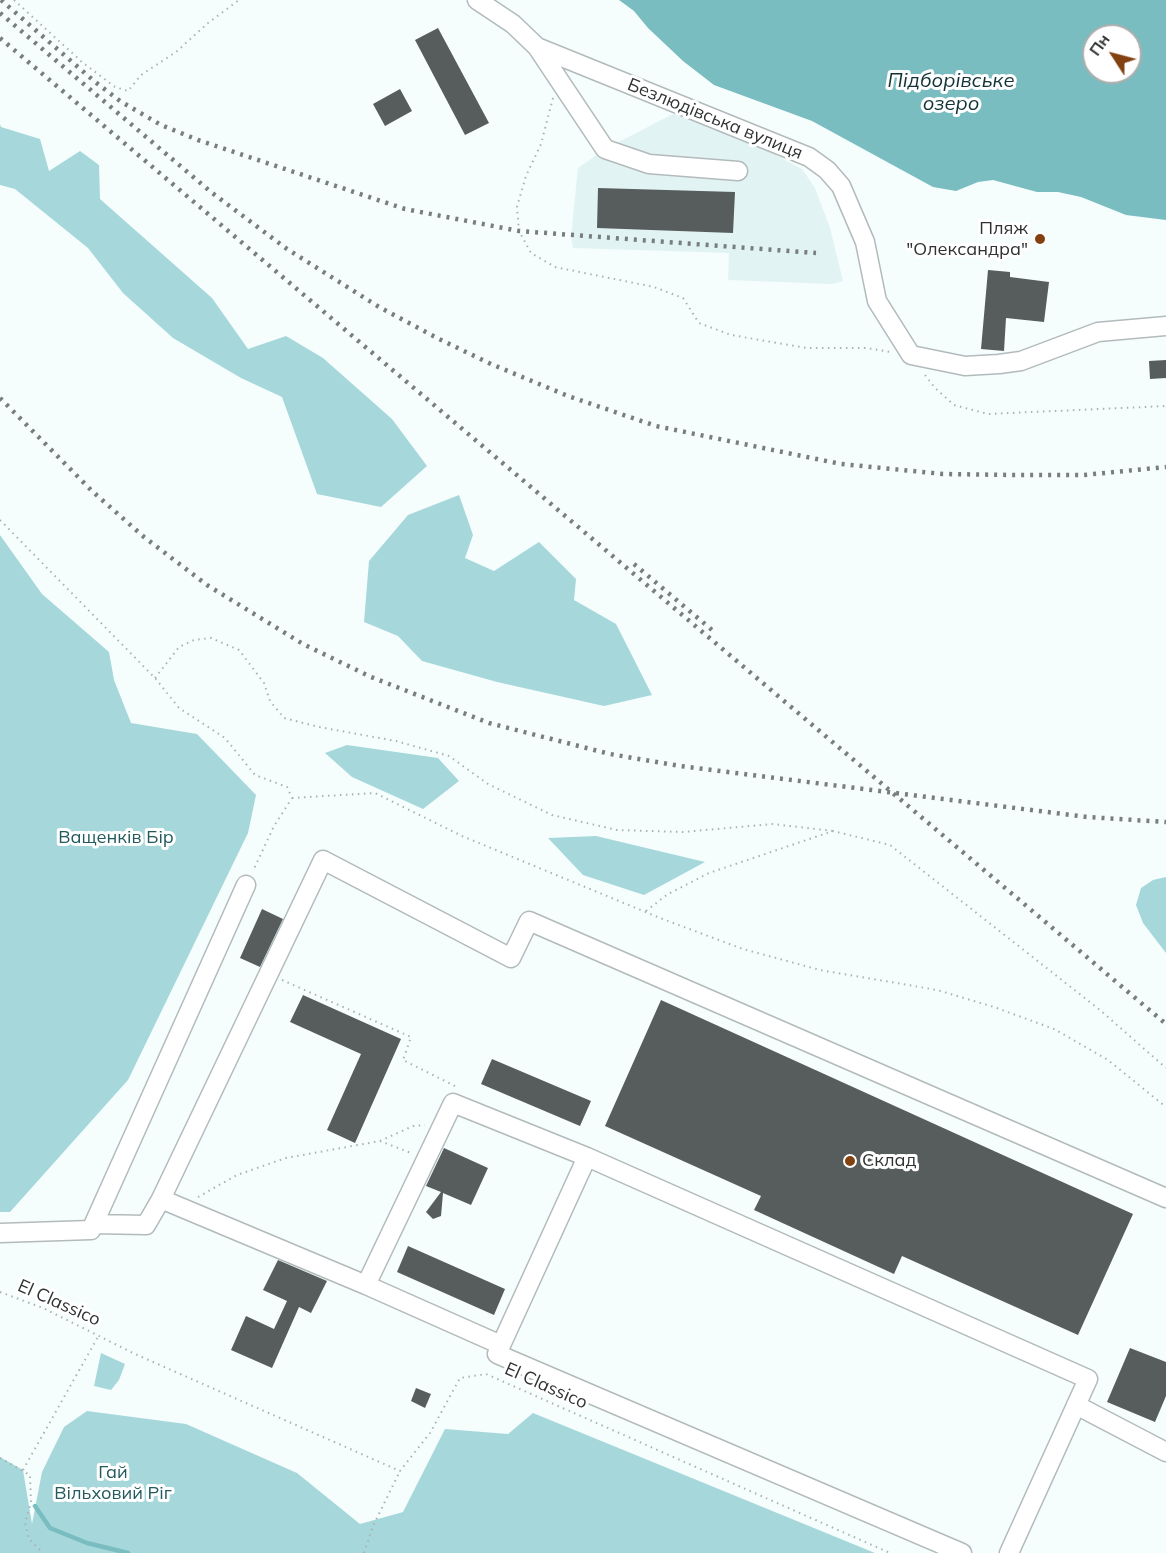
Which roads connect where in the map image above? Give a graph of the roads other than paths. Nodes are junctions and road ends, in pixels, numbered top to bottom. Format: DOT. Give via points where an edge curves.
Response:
graph roads {
  1 [pos="477,0"];
  2 [pos="537,47"];
  3 [pos="738,171"];
  4 [pos="1166,326"];
  5 [pos="246,885"];
  6 [pos="587,1156"];
  7 [pos="1166,1198"];
  8 [pos="161,1199"];
  9 [pos="94,1224"];
  10 [pos="0,1233"];
  11 [pos="366,1285"];
  12 [pos="501,1345"];
  13 [pos="1076,1405"];
  14 [pos="1166,1452"];
  15 [pos="962,1553"];
  16 [pos="1009,1553"];
  1 -- 2 [label="street, Безлюдівська вулиця" via="513,24"];
  2 -- 3 [label="street" via="605,149 649,164"];
  2 -- 4 [label="street, Безлюдівська вулиця" via="809,157 827,170 841,186 865,242 878,301 911,355 965,366 999,364 1021,361 1098,332"];
  5 -- 9 [label="street"];
  6 -- 11 [label="street" via="453,1103"];
  6 -- 12 [label="street"];
  6 -- 13 [label="street" via="1088,1379"];
  7 -- 8 [label="street" via="529,921 511,958 323,860"];
  8 -- 9 [label="street" via="146,1225"];
  8 -- 11 [label="street"];
  9 -- 10 [label="street" via="91,1230"];
  11 -- 12 [label="street"];
  12 -- 15 [label="street" via="497,1354"];
  13 -- 14 [label="street"];
  13 -- 16 [label="street"];
}
